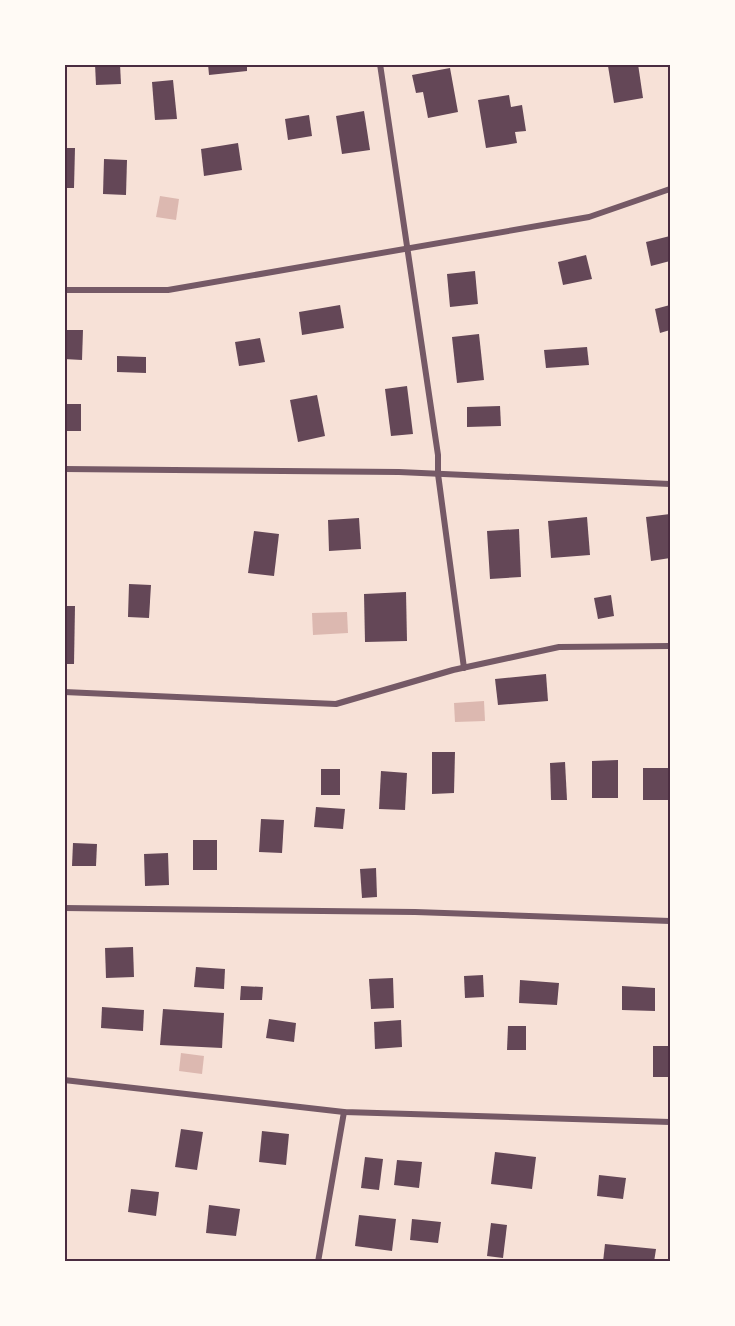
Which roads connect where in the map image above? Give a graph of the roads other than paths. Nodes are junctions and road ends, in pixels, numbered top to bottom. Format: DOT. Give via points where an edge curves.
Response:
graph roads {
  1 [pos="380,64"];
  2 [pos="670,189"];
  3 [pos="408,250"];
  4 [pos="64,290"];
  5 [pos="64,469"];
  6 [pos="438,474"];
  7 [pos="670,484"];
  8 [pos="670,646"];
  9 [pos="464,668"];
  10 [pos="64,692"];
  11 [pos="64,908"];
  12 [pos="670,921"];
  13 [pos="64,1080"];
  14 [pos="344,1112"];
  15 [pos="670,1122"];
  16 [pos="318,1262"];
  1 -- 3 [label="street"];
  2 -- 3 [label="street" via="589,217"];
  3 -- 4 [label="street" via="168,290"];
  3 -- 6 [label="street"];
  5 -- 6 [label="street"];
  6 -- 7 [label="street"];
  6 -- 9 [label="street"];
  8 -- 9 [label="street" via="559,647"];
  9 -- 10 [label="street" via="336,704"];
  11 -- 12 [label="street" via="415,912"];
  13 -- 14 [label="street"];
  14 -- 15 [label="street"];
  14 -- 16 [label="street"];
}
